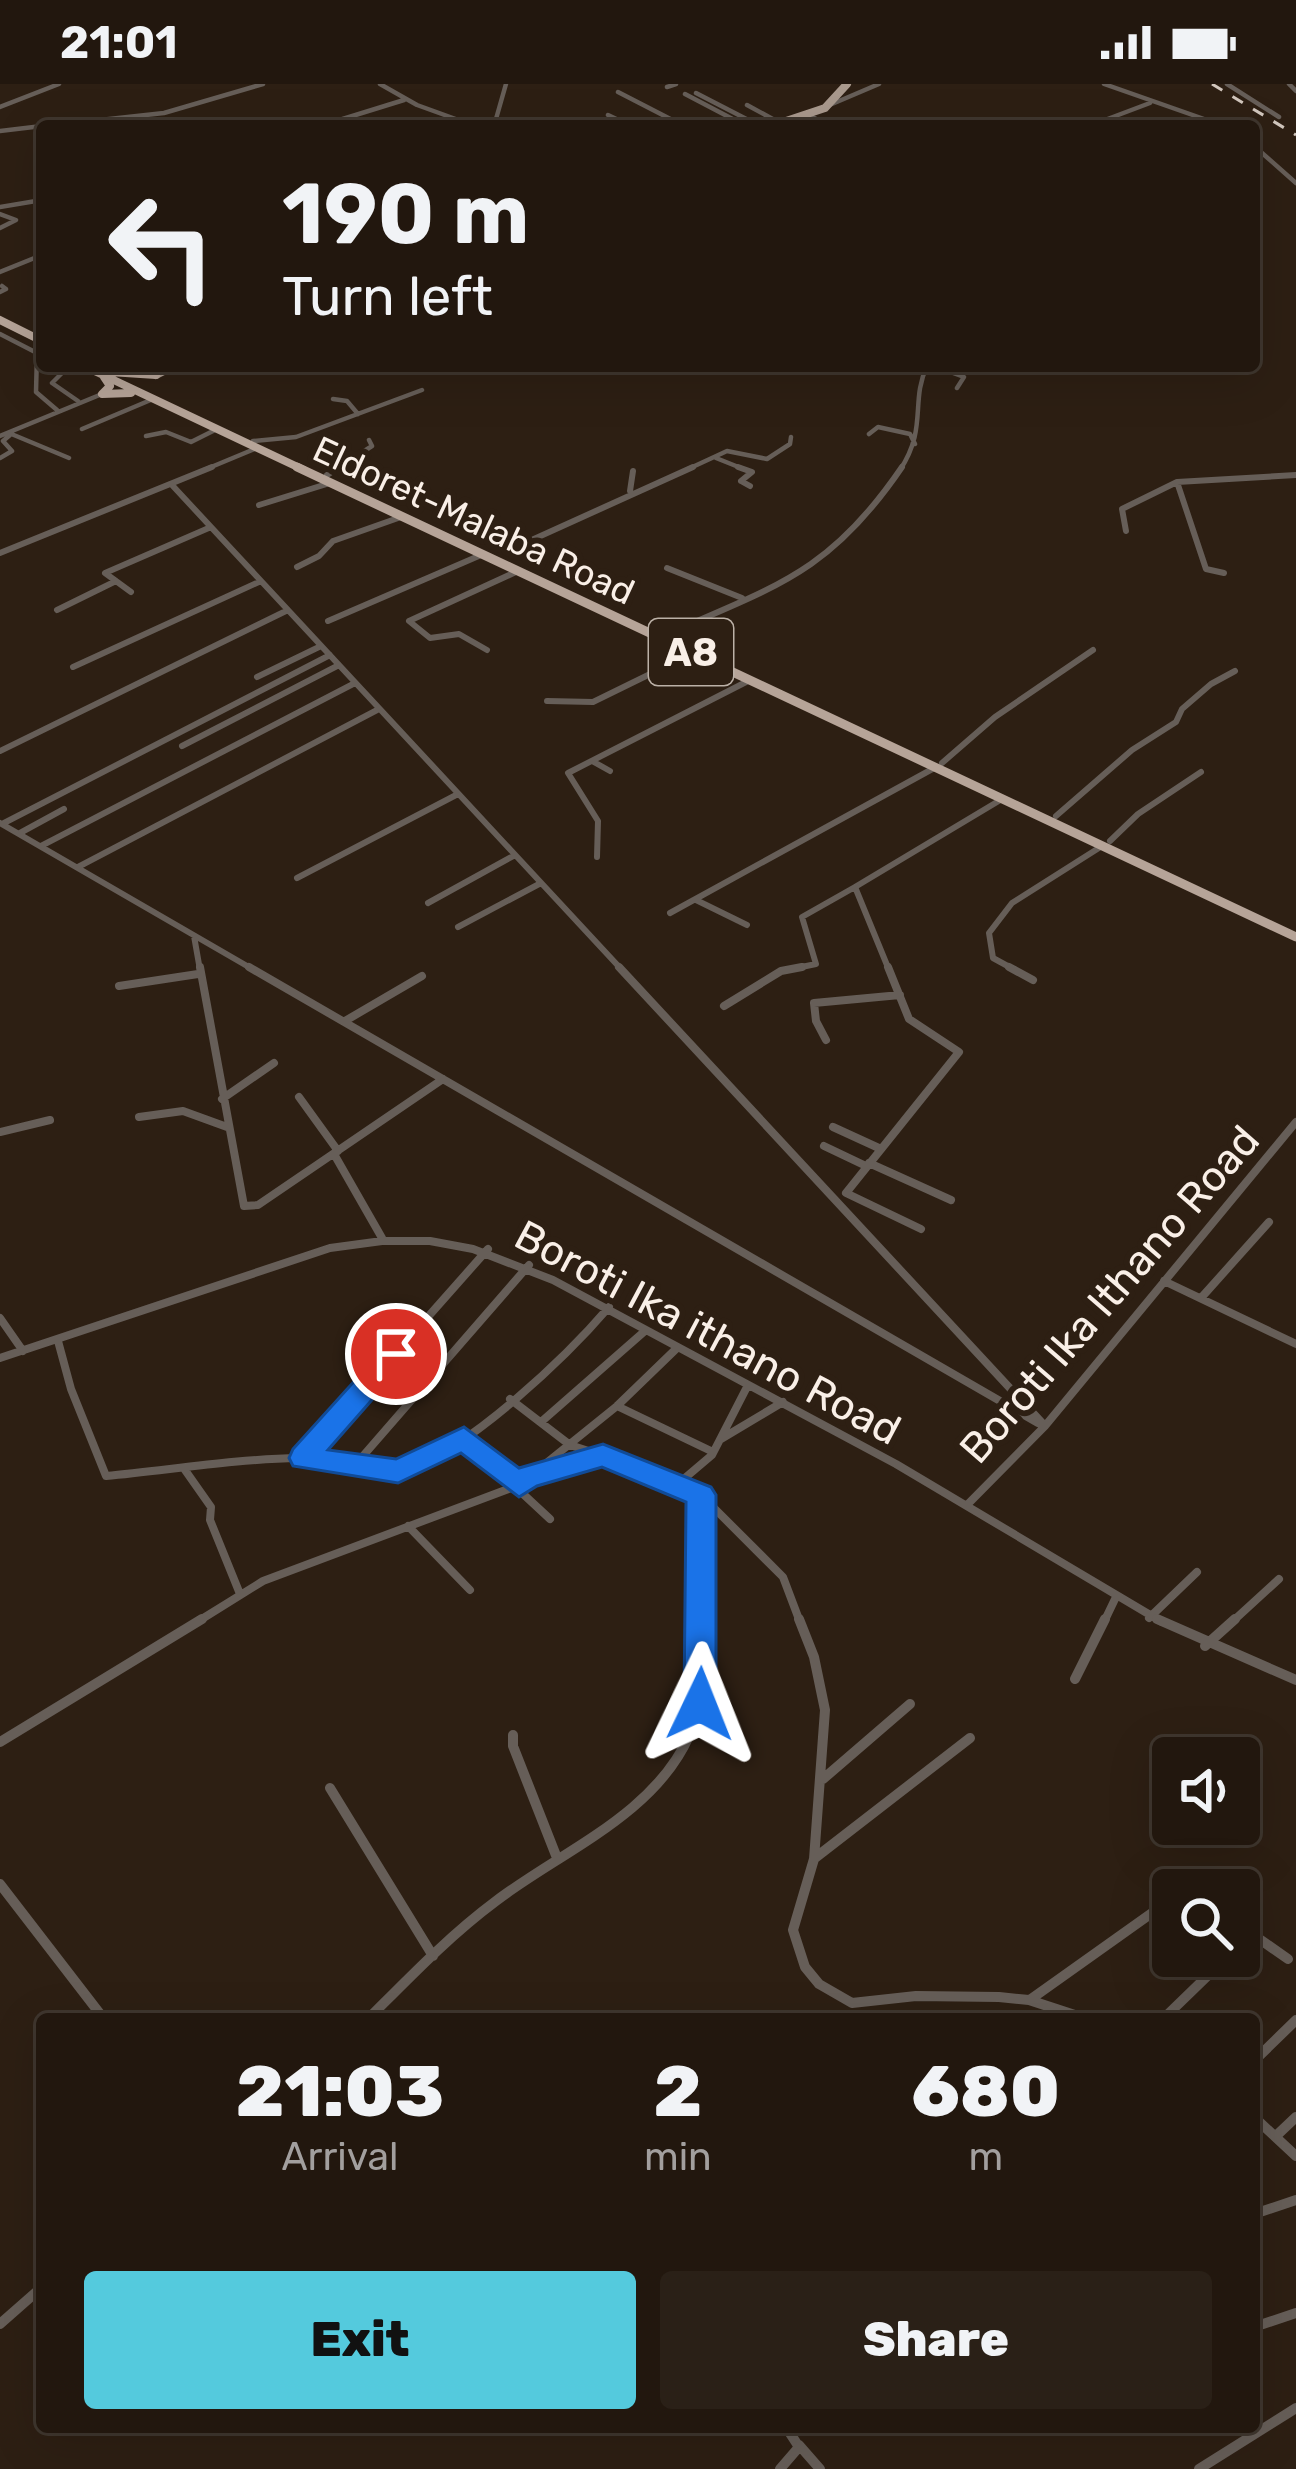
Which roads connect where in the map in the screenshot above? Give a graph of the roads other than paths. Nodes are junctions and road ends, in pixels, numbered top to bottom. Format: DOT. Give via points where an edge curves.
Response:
graph roads {
  1 [pos="59,84"];
  2 [pos="263,84"];
  3 [pos="380,84"];
  4 [pos="506,84"];
  5 [pos="676,84"];
  6 [pos="848,84"];
  7 [pos="879,84"];
  8 [pos="1104,84"];
  9 [pos="1227,84"];
  10 [pos="1288,84"];
  11 [pos="667,87"];
  12 [pos="618,92"];
  13 [pos="1296,92"];
  14 [pos="696,93"];
  15 [pos="685,94"];
  16 [pos="405,99"];
  17 [pos="1151,103"];
  18 [pos="832,104"];
  19 [pos="747,105"];
  20 [pos="0,107"];
  21 [pos="608,115"];
  22 [pos="808,116"];
  23 [pos="1279,117"];
  24 [pos="109,120"];
  25 [pos="339,120"];
  26 [pos="459,120"];
  27 [pos="496,120"];
  28 [pos="618,120"];
  29 [pos="672,120"];
  30 [pos="735,120"];
  31 [pos="748,120"];
  32 [pos="769,120"];
  33 [pos="794,120"];
  34 [pos="817,120"];
  35 [pos="1105,120"];
  36 [pos="1205,120"];
  37 [pos="36,127"];
  38 [pos="0,131"];
  39 [pos="1260,151"];
  40 [pos="1296,183"];
  41 [pos="36,201"];
  42 [pos="0,210"];
  43 [pos="0,228"];
  44 [pos="36,257"];
  45 [pos="0,272"];
  46 [pos="0,325"];
  47 [pos="36,340"];
  48 [pos="36,352"];
  49 [pos="36,370"];
  50 [pos="60,372"];
  51 [pos="101,372"];
  52 [pos="103,372"];
  53 [pos="105,372"];
  54 [pos="111,372"];
  55 [pos="162,372"];
  56 [pos="927,372"];
  57 [pos="951,372"];
  58 [pos="156,375"];
  59 [pos="957,388"];
  60 [pos="422,390"];
  61 [pos="102,394"];
  62 [pos="151,398"];
  63 [pos="165,399"];
  64 [pos="334,399"];
  65 [pos="84,400"];
  66 [pos="57,410"];
  67 [pos="358,414"];
  68 [pos="0,423"];
  69 [pos="82,429"];
  70 [pos="217,429"];
  71 [pos="8,433"];
  72 [pos="869,434"];
  73 [pos="146,436"];
  74 [pos="790,436"];
  75 [pos="369,440"];
  76 [pos="255,444"];
  77 [pos="915,444"];
  78 [pos="715,457"];
  79 [pos="0,458"];
  80 [pos="68,458"];
  81 [pos="633,471"];
  82 [pos="1296,475"];
  83 [pos="329,479"];
  84 [pos="1177,482"];
  85 [pos="172,485"];
  86 [pos="750,486"];
  87 [pos="259,505"];
  88 [pos="402,516"];
  89 [pos="211,527"];
  90 [pos="1126,532"];
  91 [pos="492,552"];
  92 [pos="0,553"];
  93 [pos="298,567"];
  94 [pos="667,568"];
  95 [pos="518,571"];
  96 [pos="1224,573"];
  97 [pos="116,581"];
  98 [pos="261,581"];
  99 [pos="130,592"];
  100 [pos="744,598"];
  101 [pos="57,610"];
  102 [pos="288,610"];
  103 [pos="328,621"];
  104 [pos="664,634"];
  105 [pos="321,646"];
  106 [pos="487,650"];
  107 [pos="1093,650"];
  108 [pos="693,653"];
  109 [pos="330,655"];
  110 [pos="339,665"];
  111 [pos="73,668"];
  112 [pos="1234,671"];
  113 [pos="257,677"];
  114 [pos="750,680"];
  115 [pos="355,683"];
  116 [pos="547,700"];
  117 [pos="379,709"];
  118 [pos="182,746"];
  119 [pos="0,751"];
  120 [pos="591,760"];
  121 [pos="939,765"];
  122 [pos="610,771"];
  123 [pos="1201,772"];
  124 [pos="458,794"];
  125 [pos="1003,799"];
  126 [pos="64,808"];
  127 [pos="1056,816"];
  128 [pos="1,824"];
  129 [pos="19,834"];
  130 [pos="1106,843"];
  131 [pos="41,846"];
  132 [pos="515,855"];
  133 [pos="597,857"];
  134 [pos="77,867"];
  135 [pos="297,878"];
  136 [pos="541,883"];
  137 [pos="856,886"];
  138 [pos="695,899"];
  139 [pos="428,903"];
  140 [pos="670,913"];
  141 [pos="747,925"];
  142 [pos="458,927"];
  143 [pos="1296,933"];
  144 [pos="194,935"];
  145 [pos="198,974"];
  146 [pos="422,976"];
  147 [pos="1033,980"];
  148 [pos="119,986"];
  149 [pos="900,995"];
  150 [pos="724,1006"];
  151 [pos="344,1022"];
  152 [pos="826,1040"];
  153 [pos="274,1063"];
  154 [pos="443,1079"];
  155 [pos="299,1097"];
  156 [pos="222,1100"];
  157 [pos="139,1117"];
  158 [pos="50,1120"];
  159 [pos="1296,1122"];
  160 [pos="228,1127"];
  161 [pos="833,1127"];
  162 [pos="0,1132"];
  163 [pos="824,1146"];
  164 [pos="881,1149"];
  165 [pos="336,1152"];
  166 [pos="868,1164"];
  167 [pos="951,1200"];
  168 [pos="1269,1222"];
  169 [pos="920,1229"];
  170 [pos="382,1238"];
  171 [pos="488,1250"];
  172 [pos="529,1265"];
  173 [pos="1164,1281"];
  174 [pos="1201,1298"];
  175 [pos="609,1307"];
  176 [pos="0,1318"];
  177 [pos="646,1330"];
  178 [pos="58,1341"];
  179 [pos="1296,1343"];
  180 [pos="677,1348"];
  181 [pos="23,1351"];
  182 [pos="0,1358"];
  183 [pos="748,1384"];
  184 [pos="510,1399"];
  185 [pos="783,1402"];
  186 [pos="617,1406"];
  187 [pos="541,1422"];
  188 [pos="1045,1426"];
  189 [pos="464,1439"];
  190 [pos="720,1439"];
  191 [pos="571,1445"];
  192 [pos="711,1451"];
  193 [pos="603,1455"];
  194 [pos="303,1458"];
  195 [pos="356,1464"];
  196 [pos="185,1470"];
  197 [pos="523,1481"];
  198 [pos="678,1484"];
  199 [pos="701,1495"];
  200 [pos="967,1504"];
  201 [pos="550,1519"];
  202 [pos="408,1526"];
  203 [pos="1197,1572"];
  204 [pos="1279,1579"];
  205 [pos="470,1590"];
  206 [pos="240,1594"];
  207 [pos="1115,1599"];
  208 [pos="1149,1618"];
  209 [pos="1205,1646"];
  210 [pos="1075,1679"];
  211 [pos="1296,1680"];
  212 [pos="910,1704"];
  213 [pos="513,1735"];
  214 [pos="970,1738"];
  215 [pos="0,1742"];
  216 [pos="822,1780"];
  217 [pos="330,1788"];
  218 [pos="557,1858"];
  219 [pos="814,1858"];
  220 [pos="0,1885"];
  221 [pos="1152,1913"];
  222 [pos="1260,1939"];
  223 [pos="433,1956"];
  224 [pos="1288,1959"];
  225 [pos="1206,1977"];
  226 [pos="1029,2000"];
  227 [pos="99,2013"];
  228 [pos="374,2013"];
  229 [pos="1069,2013"];
  230 [pos="1169,2013"];
  231 [pos="1296,2020"];
  232 [pos="1260,2055"];
  233 [pos="1296,2117"];
  234 [pos="1260,2122"];
  235 [pos="1277,2135"];
  236 [pos="1296,2156"];
  237 [pos="1296,2200"];
  238 [pos="1260,2212"];
  239 [pos="36,2292"];
  240 [pos="1296,2313"];
  241 [pos="0,2324"];
  242 [pos="1260,2325"];
  243 [pos="1296,2408"];
  244 [pos="1260,2431"];
  245 [pos="790,2433"];
  246 [pos="1256,2433"];
  247 [pos="798,2444"];
  248 [pos="780,2469"];
  249 [pos="820,2469"];
  250 [pos="1199,2469"];
  1 -- 20 [label="street"];
  2 -- 24 [label="street" via="185,109"];
  3 -- 16 [label="street"];
  4 -- 27 [label="street"];
  5 -- 11 [label="street"];
  6 -- 18 [label="main road"];
  7 -- 18 [label="street"];
  8 -- 17 [label="street"];
  9 -- 23 [label="street"];
  10 -- 13 [label="street"];
  12 -- 29 [label="street"];
  14 -- 31 [label="street"];
  15 -- 30 [label="street"];
  16 -- 25 [label="street"];
  16 -- 26 [label="street"];
  17 -- 35 [label="street"];
  17 -- 36 [label="street"];
  18 -- 22 [label="main road"];
  19 -- 32 [label="street"];
  21 -- 28 [label="street"];
  22 -- 33 [label="main road"];
  22 -- 34 [label="street"];
  37 -- 38 [label="street"];
  39 -- 40 [label="street"];
  41 -- 42 [label="street"];
  42 -- 43 [label="street" via="16,220"];
  44 -- 45 [label="street"];
  46 -- 47 [label="highway"];
  46 -- 48 [label="street"];
  49 -- 66 [label="street" via="40,399"];
  50 -- 65 [label="street" via="52,383"];
  51 -- 61 [label="highway" via="110,383"];
  52 -- 62 [label="highway, Eldoret-Malaba Road / A8"];
  53 -- 63 [label="highway, Eldoret-Malaba Road / A8"];
  54 -- 58 [label="highway"];
  55 -- 58 [label="main road"];
  56 -- 77 [label="street" via="918,384 925,414"];
  57 -- 59 [label="street" via="964,376"];
  58 -- 63 [label="highway" via="148,387"];
  60 -- 67 [label="street"];
  61 -- 62 [label="highway"];
  61 -- 65 [label="street"];
  62 -- 69 [label="street"];
  62 -- 70 [label="highway, Eldoret-Malaba Road / A8"];
  63 -- 76 [label="highway, Eldoret-Malaba Road / A8"];
  64 -- 67 [label="street"];
  65 -- 66 [label="street"];
  66 -- 71 [label="street"];
  67 -- 76 [label="street"];
  68 -- 71 [label="street"];
  70 -- 73 [label="street" via="191,442 166,432"];
  70 -- 76 [label="highway, Eldoret-Malaba Road / A8"];
  71 -- 79 [label="street" via="3,441 12,451"];
  71 -- 80 [label="street"];
  72 -- 77 [label="street" via="878,427 910,434"];
  74 -- 78 [label="street" via="765,460 733,451"];
  75 -- 83 [label="street" via="372,446"];
  76 -- 83 [label="highway, Eldoret-Malaba Road / A8"];
  76 -- 85 [label="street"];
  77 -- 100 [label="street" via="817,564"];
  78 -- 86 [label="street" via="752,472 741,481"];
  78 -- 91 [label="street"];
  81 -- 91 [label="street" via="632,491"];
  82 -- 84 [label="street"];
  83 -- 87 [label="street" via="298,497"];
  83 -- 88 [label="highway, Eldoret-Malaba Road / A8"];
  83 -- 91 [label="highway, Eldoret-Malaba Road / A8"];
  84 -- 90 [label="street" via="1122,509"];
  84 -- 96 [label="street" via="1206,569"];
  85 -- 89 [label="street"];
  85 -- 92 [label="street"];
  88 -- 91 [label="highway, Eldoret-Malaba Road / A8"];
  88 -- 93 [label="street" via="333,541"];
  89 -- 97 [label="street" via="105,572"];
  89 -- 98 [label="street"];
  91 -- 95 [label="highway, Eldoret-Malaba Road / A8"];
  91 -- 103 [label="street"];
  91 -- 104 [label="highway, Eldoret-Malaba Road / A8"];
  94 -- 100 [label="street"];
  95 -- 106 [label="street" via="409,621 430,638 459,634"];
  95 -- 108 [label="highway, Eldoret-Malaba Road / A8"];
  97 -- 99 [label="street"];
  97 -- 101 [label="street"];
  98 -- 102 [label="street"];
  98 -- 111 [label="street"];
  100 -- 104 [label="street"];
  102 -- 105 [label="street"];
  102 -- 119 [label="street"];
  104 -- 121 [label="highway, Eldoret-Malaba Road / A8"];
  105 -- 109 [label="street"];
  105 -- 113 [label="street"];
  107 -- 121 [label="street"];
  108 -- 114 [label="highway, Eldoret-Malaba Road / A8"];
  108 -- 116 [label="street" via="593,702"];
  109 -- 110 [label="street"];
  109 -- 128 [label="street"];
  110 -- 115 [label="street"];
  110 -- 118 [label="street"];
  112 -- 127 [label="street"];
  114 -- 120 [label="street"];
  114 -- 121 [label="highway, Eldoret-Malaba Road / A8"];
  115 -- 117 [label="street"];
  115 -- 131 [label="street"];
  117 -- 124 [label="street"];
  117 -- 134 [label="street"];
  120 -- 122 [label="street"];
  120 -- 133 [label="street" via="568,774 598,821"];
  121 -- 125 [label="highway, Eldoret-Malaba Road / A8"];
  121 -- 127 [label="highway, Eldoret-Malaba Road / A8"];
  121 -- 138 [label="street"];
  123 -- 130 [label="street"];
  124 -- 132 [label="street"];
  124 -- 135 [label="street"];
  125 -- 130 [label="highway, Eldoret-Malaba Road / A8"];
  125 -- 137 [label="street"];
  126 -- 129 [label="street"];
  127 -- 130 [label="highway, Eldoret-Malaba Road / A8"];
  128 -- 129 [label="street"];
  129 -- 131 [label="street"];
  130 -- 143 [label="highway, Eldoret-Malaba Road / A8"];
  130 -- 147 [label="street" via="1012,903 989,933 994,958"];
  131 -- 134 [label="street"];
  132 -- 136 [label="street"];
  132 -- 139 [label="street"];
  134 -- 144 [label="street"];
  136 -- 142 [label="street"];
  136 -- 188 [label="street"];
  137 -- 149 [label="street"];
  137 -- 150 [label="street" via="802,917 814,966 781,971"];
  138 -- 140 [label="street"];
  138 -- 141 [label="street"];
  144 -- 145 [label="street"];
  144 -- 151 [label="street"];
  145 -- 148 [label="street"];
  145 -- 156 [label="street"];
  146 -- 151 [label="street"];
  149 -- 152 [label="street" via="814,1003"];
  149 -- 164 [label="street" via="911,1022 958,1052"];
  151 -- 154 [label="street"];
  153 -- 156 [label="street"];
  154 -- 165 [label="street"];
  154 -- 188 [label="street"];
  155 -- 165 [label="street"];
  156 -- 160 [label="street"];
  157 -- 160 [label="street" via="183,1112"];
  158 -- 162 [label="street"];
  159 -- 173 [label="street, Boroti Ika Ithano Road"];
  160 -- 165 [label="street" via="246,1207"];
  161 -- 164 [label="street"];
  163 -- 166 [label="street"];
  164 -- 166 [label="street"];
  165 -- 170 [label="street"];
  166 -- 167 [label="street"];
  166 -- 169 [label="street" via="847,1194"];
  168 -- 174 [label="street"];
  170 -- 171 [label="street, Boroti Ika ithano Road"];
  170 -- 178 [label="street, Boroti Ika ithano Road" via="330,1248"];
  171 -- 172 [label="street, Boroti Ika ithano Road"];
  171 -- 194 [label="street"];
  172 -- 175 [label="street, Boroti Ika ithano Road"];
  172 -- 195 [label="street"];
  173 -- 174 [label="street"];
  173 -- 188 [label="street, Boroti Ika Ithano Road"];
  174 -- 179 [label="street"];
  175 -- 177 [label="street, Boroti Ika ithano Road"];
  175 -- 184 [label="street"];
  176 -- 181 [label="street"];
  177 -- 180 [label="street, Boroti Ika ithano Road"];
  177 -- 187 [label="street"];
  178 -- 181 [label="street, Boroti Ika ithano Road"];
  178 -- 196 [label="street" via="106,1476"];
  180 -- 183 [label="street, Boroti Ika ithano Road"];
  180 -- 186 [label="street"];
  181 -- 182 [label="street, Boroti Ika ithano Road"];
  183 -- 185 [label="street, Boroti Ika ithano Road"];
  183 -- 190 [label="street"];
  184 -- 187 [label="street"];
  184 -- 189 [label="street"];
  185 -- 190 [label="street"];
  185 -- 200 [label="street, Boroti Ika ithano Road"];
  186 -- 191 [label="street"];
  186 -- 192 [label="street"];
  187 -- 191 [label="street"];
  188 -- 200 [label="street, Boroti Ika Ithano Road"];
  189 -- 195 [label="street" via="398,1471"];
  189 -- 197 [label="street"];
  190 -- 192 [label="street"];
  191 -- 193 [label="street"];
  191 -- 197 [label="street"];
  192 -- 198 [label="street"];
  193 -- 197 [label="street"];
  193 -- 198 [label="street"];
  194 -- 195 [label="street"];
  194 -- 196 [label="street"];
  196 -- 206 [label="street" via="211,1507"];
  197 -- 201 [label="street"];
  197 -- 202 [label="street"];
  198 -- 199 [label="street"];
  199 -- 216 [label="street" via="789,1588 825,1710"];
  199 -- 218 [label="street" via="695,1724 640,1800"];
  200 -- 207 [label="street, Boroti Ika ithano Road"];
  202 -- 205 [label="street"];
  202 -- 206 [label="street"];
  203 -- 208 [label="street"];
  204 -- 209 [label="street"];
  206 -- 215 [label="street"];
  207 -- 208 [label="street, Boroti Ika ithano Road"];
  207 -- 210 [label="street"];
  208 -- 209 [label="street, Boroti Ika ithano Road"];
  209 -- 211 [label="street, Boroti Ika ithano Road"];
  212 -- 216 [label="street"];
  213 -- 218 [label="street"];
  214 -- 219 [label="street"];
  216 -- 219 [label="street"];
  217 -- 223 [label="street"];
  218 -- 223 [label="street"];
  219 -- 226 [label="street" via="793,1930 805,1967 831,1993 852,2003 950,1995"];
  220 -- 227 [label="street"];
  221 -- 226 [label="street"];
  222 -- 224 [label="street"];
  223 -- 228 [label="street"];
  225 -- 230 [label="street"];
  226 -- 229 [label="street"];
  231 -- 232 [label="street"];
  233 -- 235 [label="street"];
  234 -- 235 [label="street"];
  235 -- 236 [label="street"];
  237 -- 238 [label="street"];
  239 -- 241 [label="street"];
  240 -- 242 [label="street"];
  243 -- 244 [label="street"];
  245 -- 247 [label="street"];
  246 -- 250 [label="street"];
  247 -- 248 [label="street"];
  247 -- 249 [label="street"];
}
